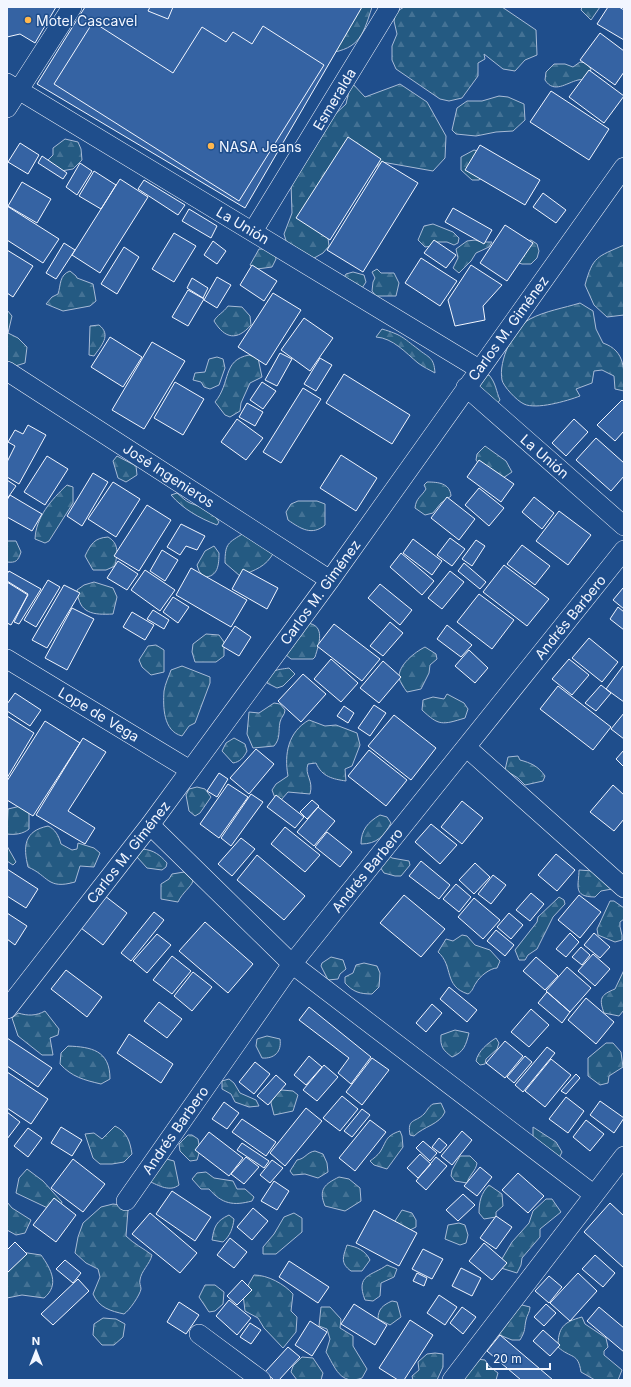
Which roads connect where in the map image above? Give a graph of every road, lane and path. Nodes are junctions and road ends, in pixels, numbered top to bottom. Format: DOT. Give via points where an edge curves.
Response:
graph roads {
  1 [pos="72,7"];
  2 [pos="390,7"];
  3 [pos="13,87"];
  4 [pos="7,108"];
  5 [pos="624,167"];
  6 [pos="253,231"];
  7 [pos="478,369"];
  8 [pos="7,371"];
  9 [pos="466,387"];
  10 [pos="624,526"];
  11 [pos="624,550"];
  12 [pos="330,580"];
  13 [pos="7,659"];
  14 [pos="466,747"];
  15 [pos="190,770"];
  16 [pos="150,825"];
  17 [pos="624,888"];
  18 [pos="292,964"];
  19 [pos="14,985"];
  20 [pos="7,1009"];
  21 [pos="624,1156"];
  22 [pos="593,1194"];
  23 [pos="126,1201"];
  24 [pos="199,1334"];
  25 [pos="261,1380"];
  26 [pos="452,1380"];
  1 -- 3 [label="street"];
  2 -- 6 [label="street, Esmeralda"];
  3 -- 4 [label="street"];
  3 -- 6 [label="street, La Unión"];
  5 -- 7 [label="street, Carlos M. Giménez"];
  6 -- 7 [label="street, La Unión"];
  7 -- 9 [label="street, Carlos M. Giménez"];
  8 -- 12 [label="street, José Ingenieros"];
  9 -- 10 [label="street, La Unión"];
  9 -- 12 [label="street, Carlos M. Giménez"];
  11 -- 14 [label="street, Andrés Barbero"];
  12 -- 15 [label="street, Carlos M. Giménez"];
  13 -- 15 [label="street, Lope de Vega"];
  14 -- 17 [label="street"];
  14 -- 18 [label="street, Andrés Barbero"];
  15 -- 16 [label="street, Carlos M. Giménez"];
  16 -- 18 [label="street"];
  16 -- 19 [label="street, Carlos M. Giménez"];
  18 -- 22 [label="street"];
  18 -- 23 [label="street, Andrés Barbero"];
  19 -- 20 [label="street, Carlos M. Giménez"];
  21 -- 22 [label="street"];
  22 -- 26 [label="street"];
  24 -- 25 [label="street"];
}
